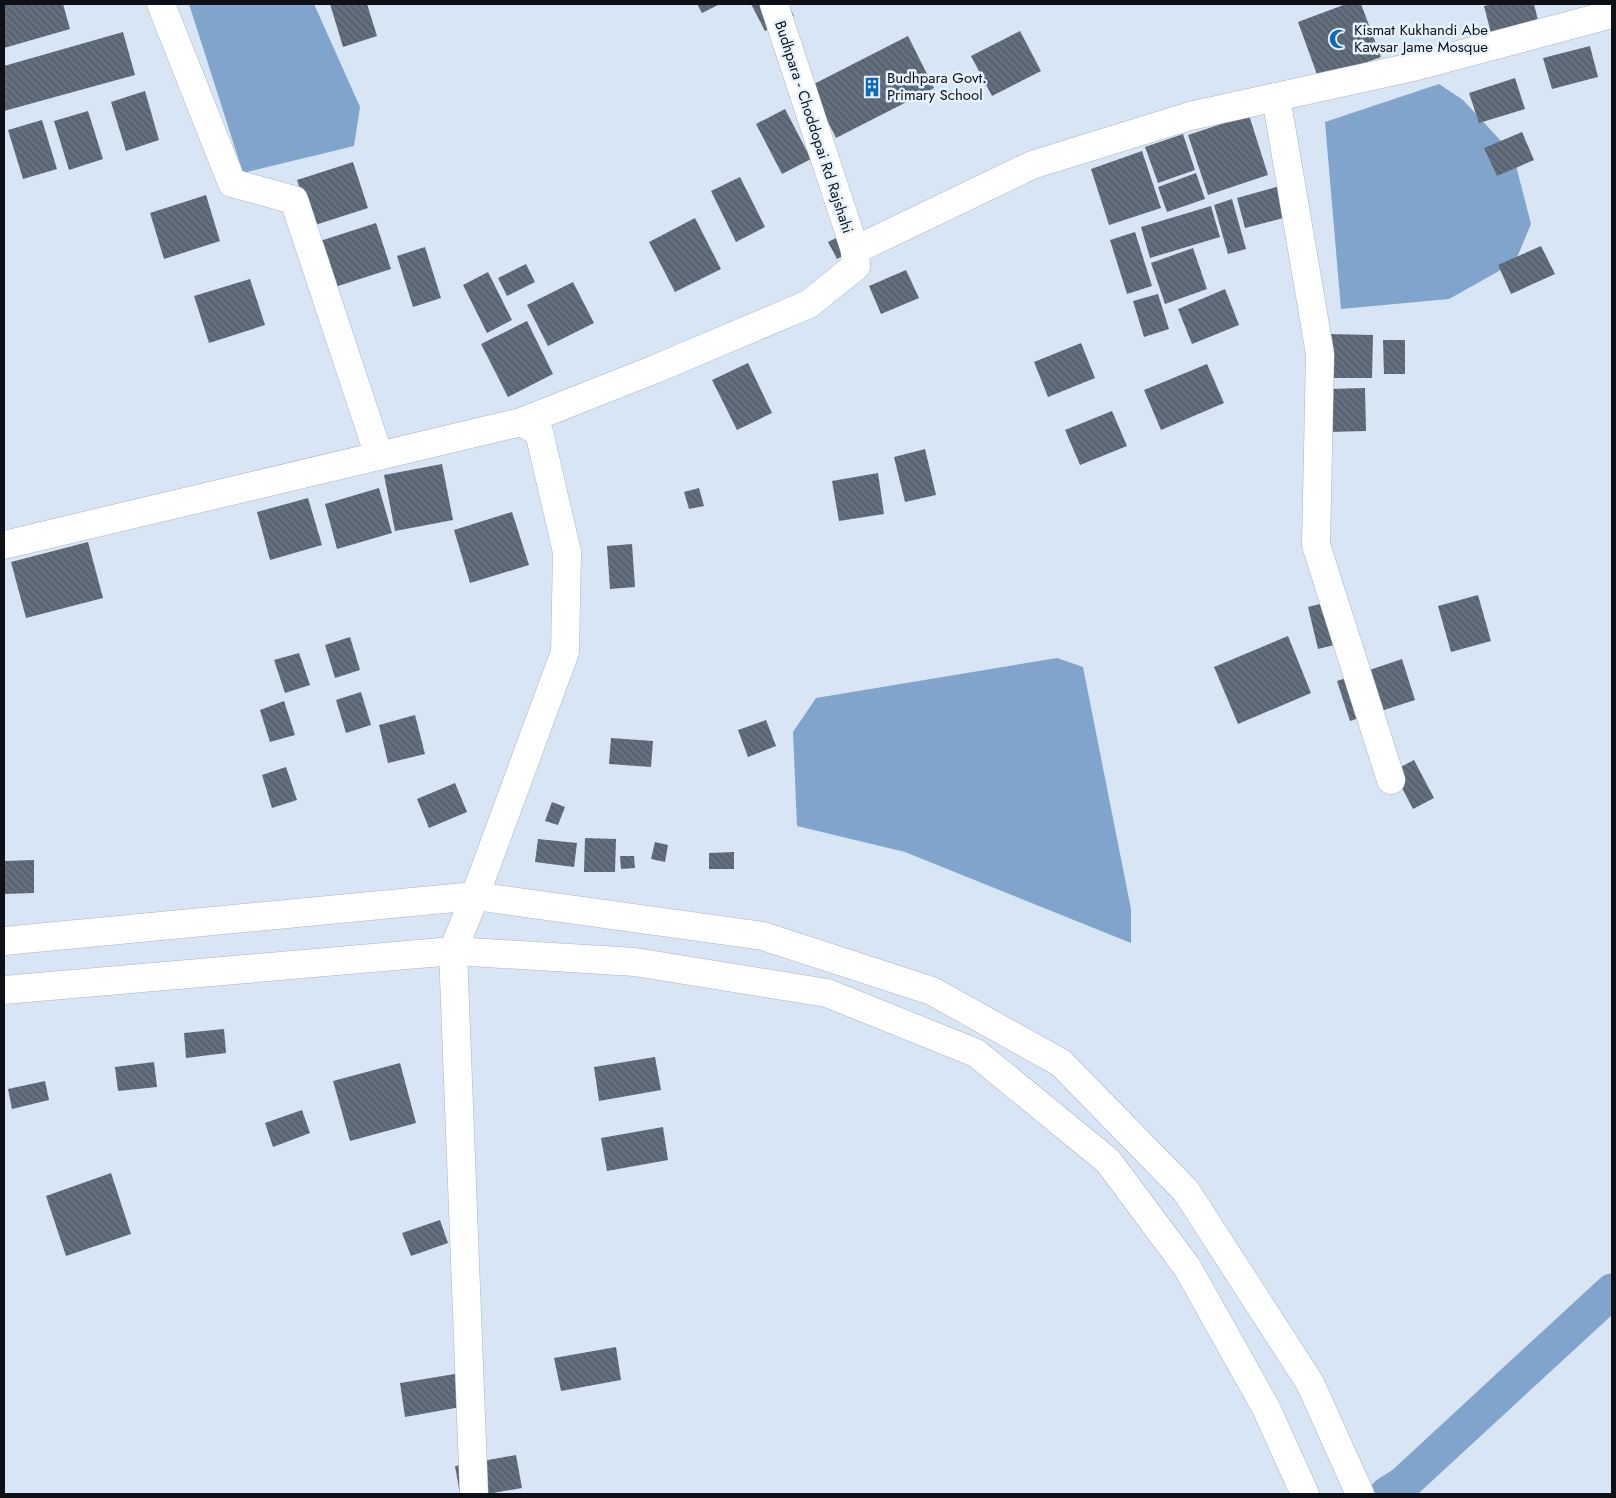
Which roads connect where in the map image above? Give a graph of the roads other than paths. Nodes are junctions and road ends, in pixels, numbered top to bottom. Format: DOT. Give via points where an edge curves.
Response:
graph roads {
  1 [pos="161,4"];
  2 [pos="774,4"];
  3 [pos="1612,14"];
  4 [pos="1276,97"];
  5 [pos="855,250"];
  6 [pos="521,422"];
  7 [pos="378,456"];
  8 [pos="4,545"];
  9 [pos="1391,780"];
  10 [pos="475,896"];
  11 [pos="4,941"];
  12 [pos="453,951"];
  13 [pos="4,990"];
  14 [pos="474,1494"];
  15 [pos="1305,1494"];
  16 [pos="1360,1494"];
  1 -- 7 [label="street" via="232,183 294,200"];
  2 -- 5 [label="street, Budhpara - Choddopai Rd Rajshahi"];
  3 -- 4 [label="street" via="1417,66"];
  4 -- 5 [label="street" via="1190,116 1032,165"];
  4 -- 9 [label="street" via="1320,354 1316,545"];
  5 -- 6 [label="street" via="856,266 809,304"];
  6 -- 7 [label="street"];
  6 -- 10 [label="street" via="539,432 567,552 565,652"];
  7 -- 8 [label="street"];
  10 -- 11 [label="street"];
  10 -- 12 [label="street"];
  10 -- 16 [label="street" via="763,936 932,991 1062,1064 1186,1191 1310,1383"];
  12 -- 13 [label="street"];
  12 -- 14 [label="street"];
  12 -- 15 [label="street" via="635,962 826,993 976,1053 1108,1161 1187,1266 1266,1408"];
}
